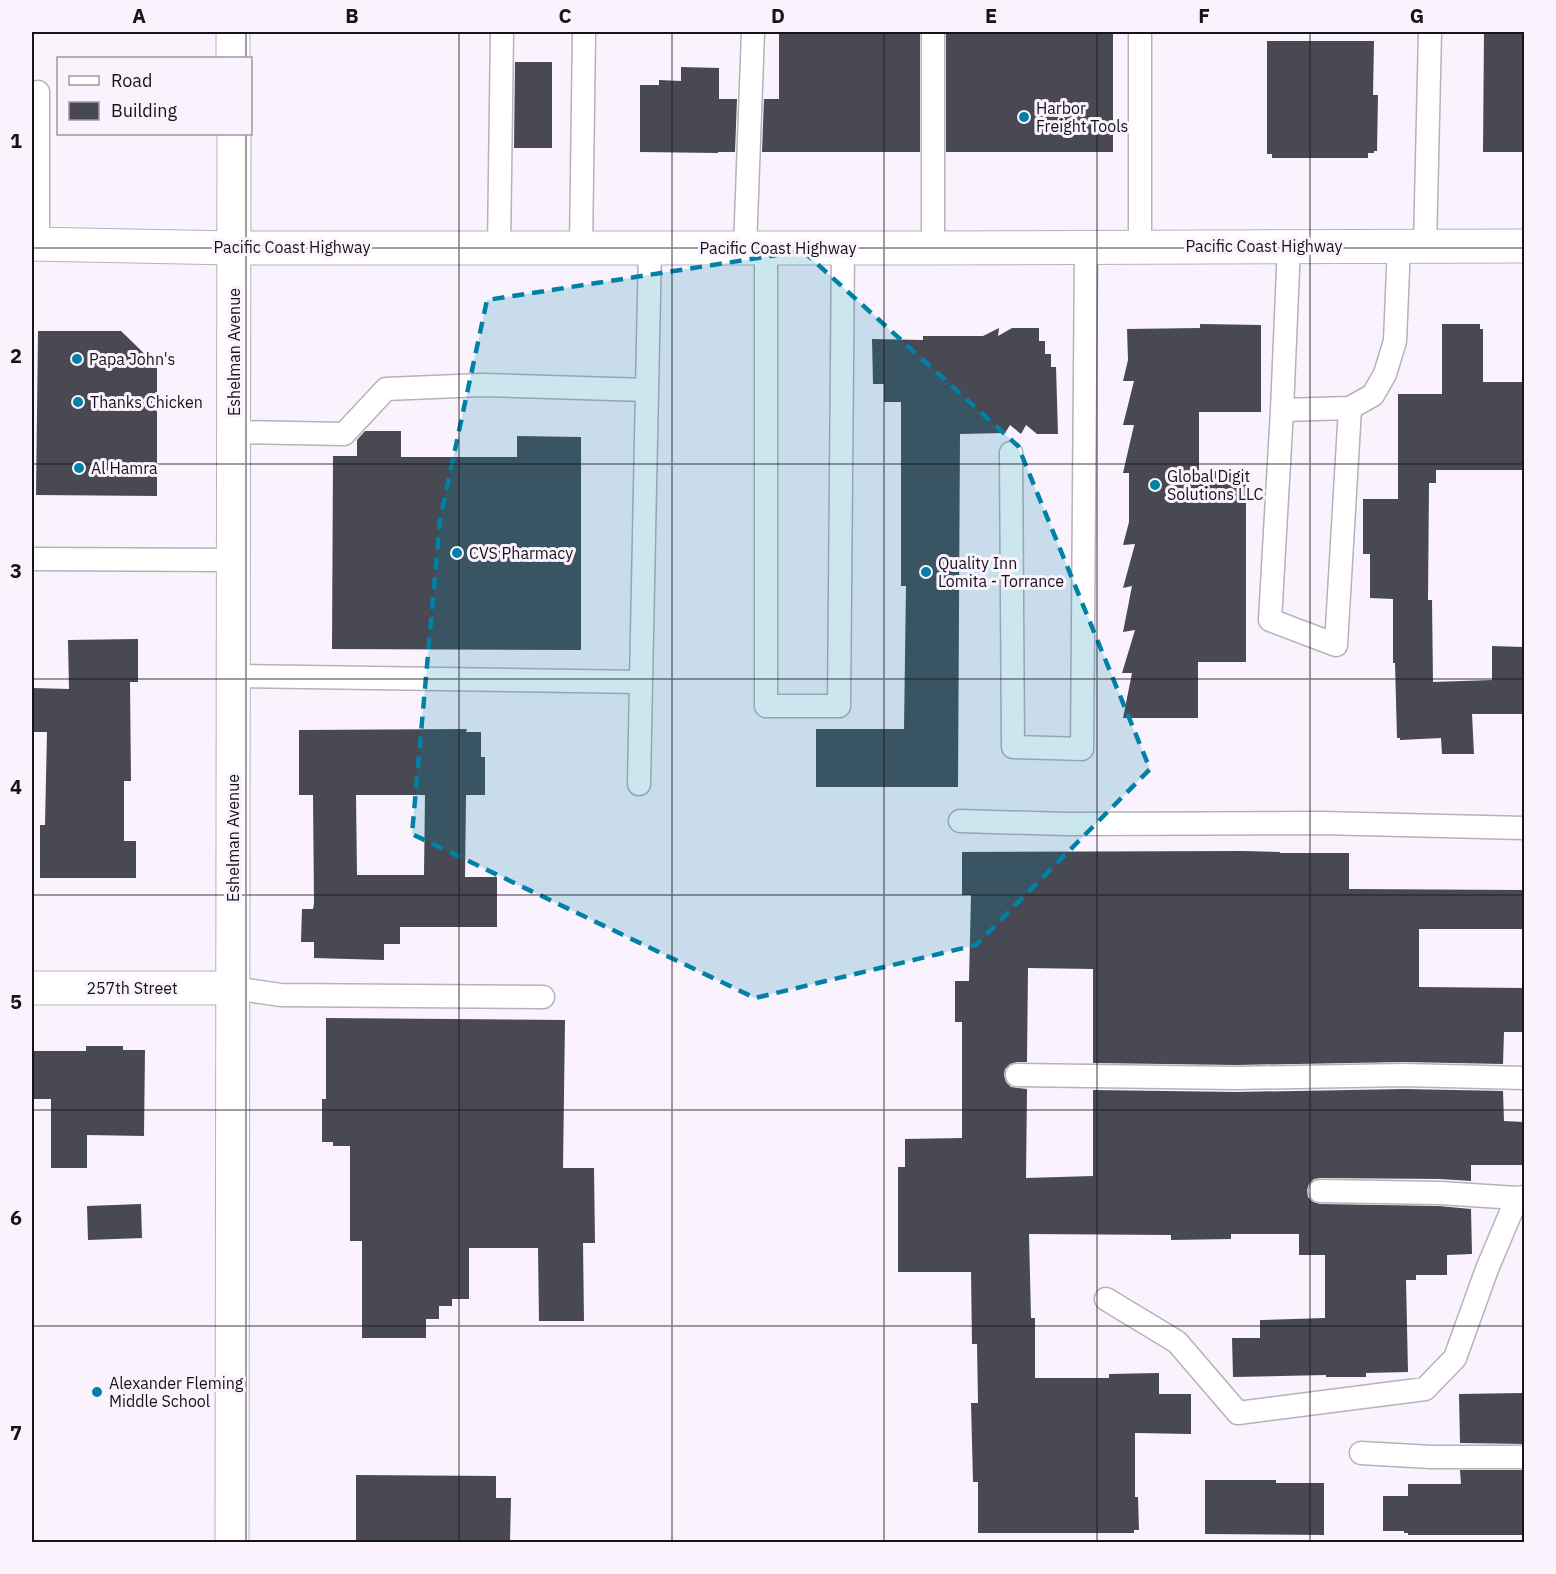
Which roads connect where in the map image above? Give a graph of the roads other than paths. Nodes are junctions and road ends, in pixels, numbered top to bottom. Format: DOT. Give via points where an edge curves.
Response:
graph roads {
  1 [pos="233,32"];
  2 [pos="502,32"];
  3 [pos="584,32"];
  4 [pos="753,32"];
  5 [pos="933,32"];
  6 [pos="1140,32"];
  7 [pos="1430,32"];
  8 [pos="234,57"];
  9 [pos="43,92"];
  10 [pos="234,135"];
  11 [pos="35,244"];
  12 [pos="1289,246"];
  13 [pos="1412,246"];
  14 [pos="1524,246"];
  15 [pos="499,247"];
  16 [pos="1140,247"];
  17 [pos="234,248"];
  18 [pos="581,248"];
  19 [pos="650,248"];
  20 [pos="756,248"];
  21 [pos="843,248"];
  22 [pos="933,248"];
  23 [pos="1086,248"];
  24 [pos="647,390"];
  25 [pos="1350,408"];
  26 [pos="1282,410"];
  27 [pos="234,432"];
  28 [pos="1011,453"];
  29 [pos="32,559"];
  30 [pos="234,560"];
  31 [pos="233,676"];
  32 [pos="641,682"];
  33 [pos="639,784"];
  34 [pos="960,821"];
  35 [pos="1524,828"];
  36 [pos="32,988"];
  37 [pos="233,988"];
  38 [pos="543,997"];
  39 [pos="1017,1075"];
  40 [pos="1524,1078"];
  41 [pos="1320,1191"];
  42 [pos="1521,1198"];
  43 [pos="1106,1299"];
  44 [pos="1361,1453"];
  45 [pos="1524,1457"];
  46 [pos="232,1542"];
  1 -- 8 [label="main road"];
  2 -- 15 [label="lane"];
  3 -- 18 [label="lane"];
  4 -- 20 [label="lane"];
  5 -- 22 [label="lane"];
  6 -- 16 [label="lane"];
  7 -- 13 [label="lane"];
  9 -- 11 [label="lane"];
  10 -- 17 [label="main road, Eshelman Avenue"];
  11 -- 17 [label="main road, Pacific Coast Highway"];
  12 -- 13 [label="main road, Pacific Coast Highway"];
  12 -- 16 [label="main road, Pacific Coast Highway"];
  12 -- 26 [label="lane"];
  13 -- 14 [label="main road, Pacific Coast Highway"];
  13 -- 25 [label="lane" via="1385,374 1373,395"];
  15 -- 17 [label="main road, Pacific Coast Highway"];
  15 -- 18 [label="main road, Pacific Coast Highway"];
  16 -- 23 [label="main road, Pacific Coast Highway"];
  17 -- 27 [label="main road, Eshelman Avenue"];
  18 -- 19 [label="main road, Pacific Coast Highway"];
  19 -- 20 [label="main road, Pacific Coast Highway"];
  19 -- 24 [label="lane"];
  20 -- 21 [label="main road, Pacific Coast Highway"];
  20 -- 21 [label="lane" via="766,706 839,706"];
  21 -- 22 [label="main road, Pacific Coast Highway"];
  22 -- 23 [label="main road, Pacific Coast Highway"];
  23 -- 28 [label="lane" via="1082,749 1013,747"];
  24 -- 27 [label="lane" via="482,385 386,389 344,434"];
  24 -- 32 [label="lane"];
  25 -- 26 [label="lane"];
  25 -- 26 [label="lane" via="1336,645 1270,620"];
  27 -- 30 [label="main road, Eshelman Avenue"];
  29 -- 30 [label="lane"];
  30 -- 31 [label="main road, Eshelman Avenue"];
  31 -- 32 [label="lane"];
  31 -- 37 [label="main road, Eshelman Avenue"];
  32 -- 33 [label="lane"];
  34 -- 35 [label="lane"];
  36 -- 37 [label="main road, 257th Street"];
  37 -- 38 [label="lane" via="281,995"];
  37 -- 46 [label="main road, Eshelman Avenue"];
  39 -- 40 [label="lane"];
  41 -- 42 [label="lane"];
  42 -- 43 [label="lane" via="1487,1269 1455,1358 1425,1389 1238,1413 1177,1342"];
  44 -- 45 [label="lane"];
}
